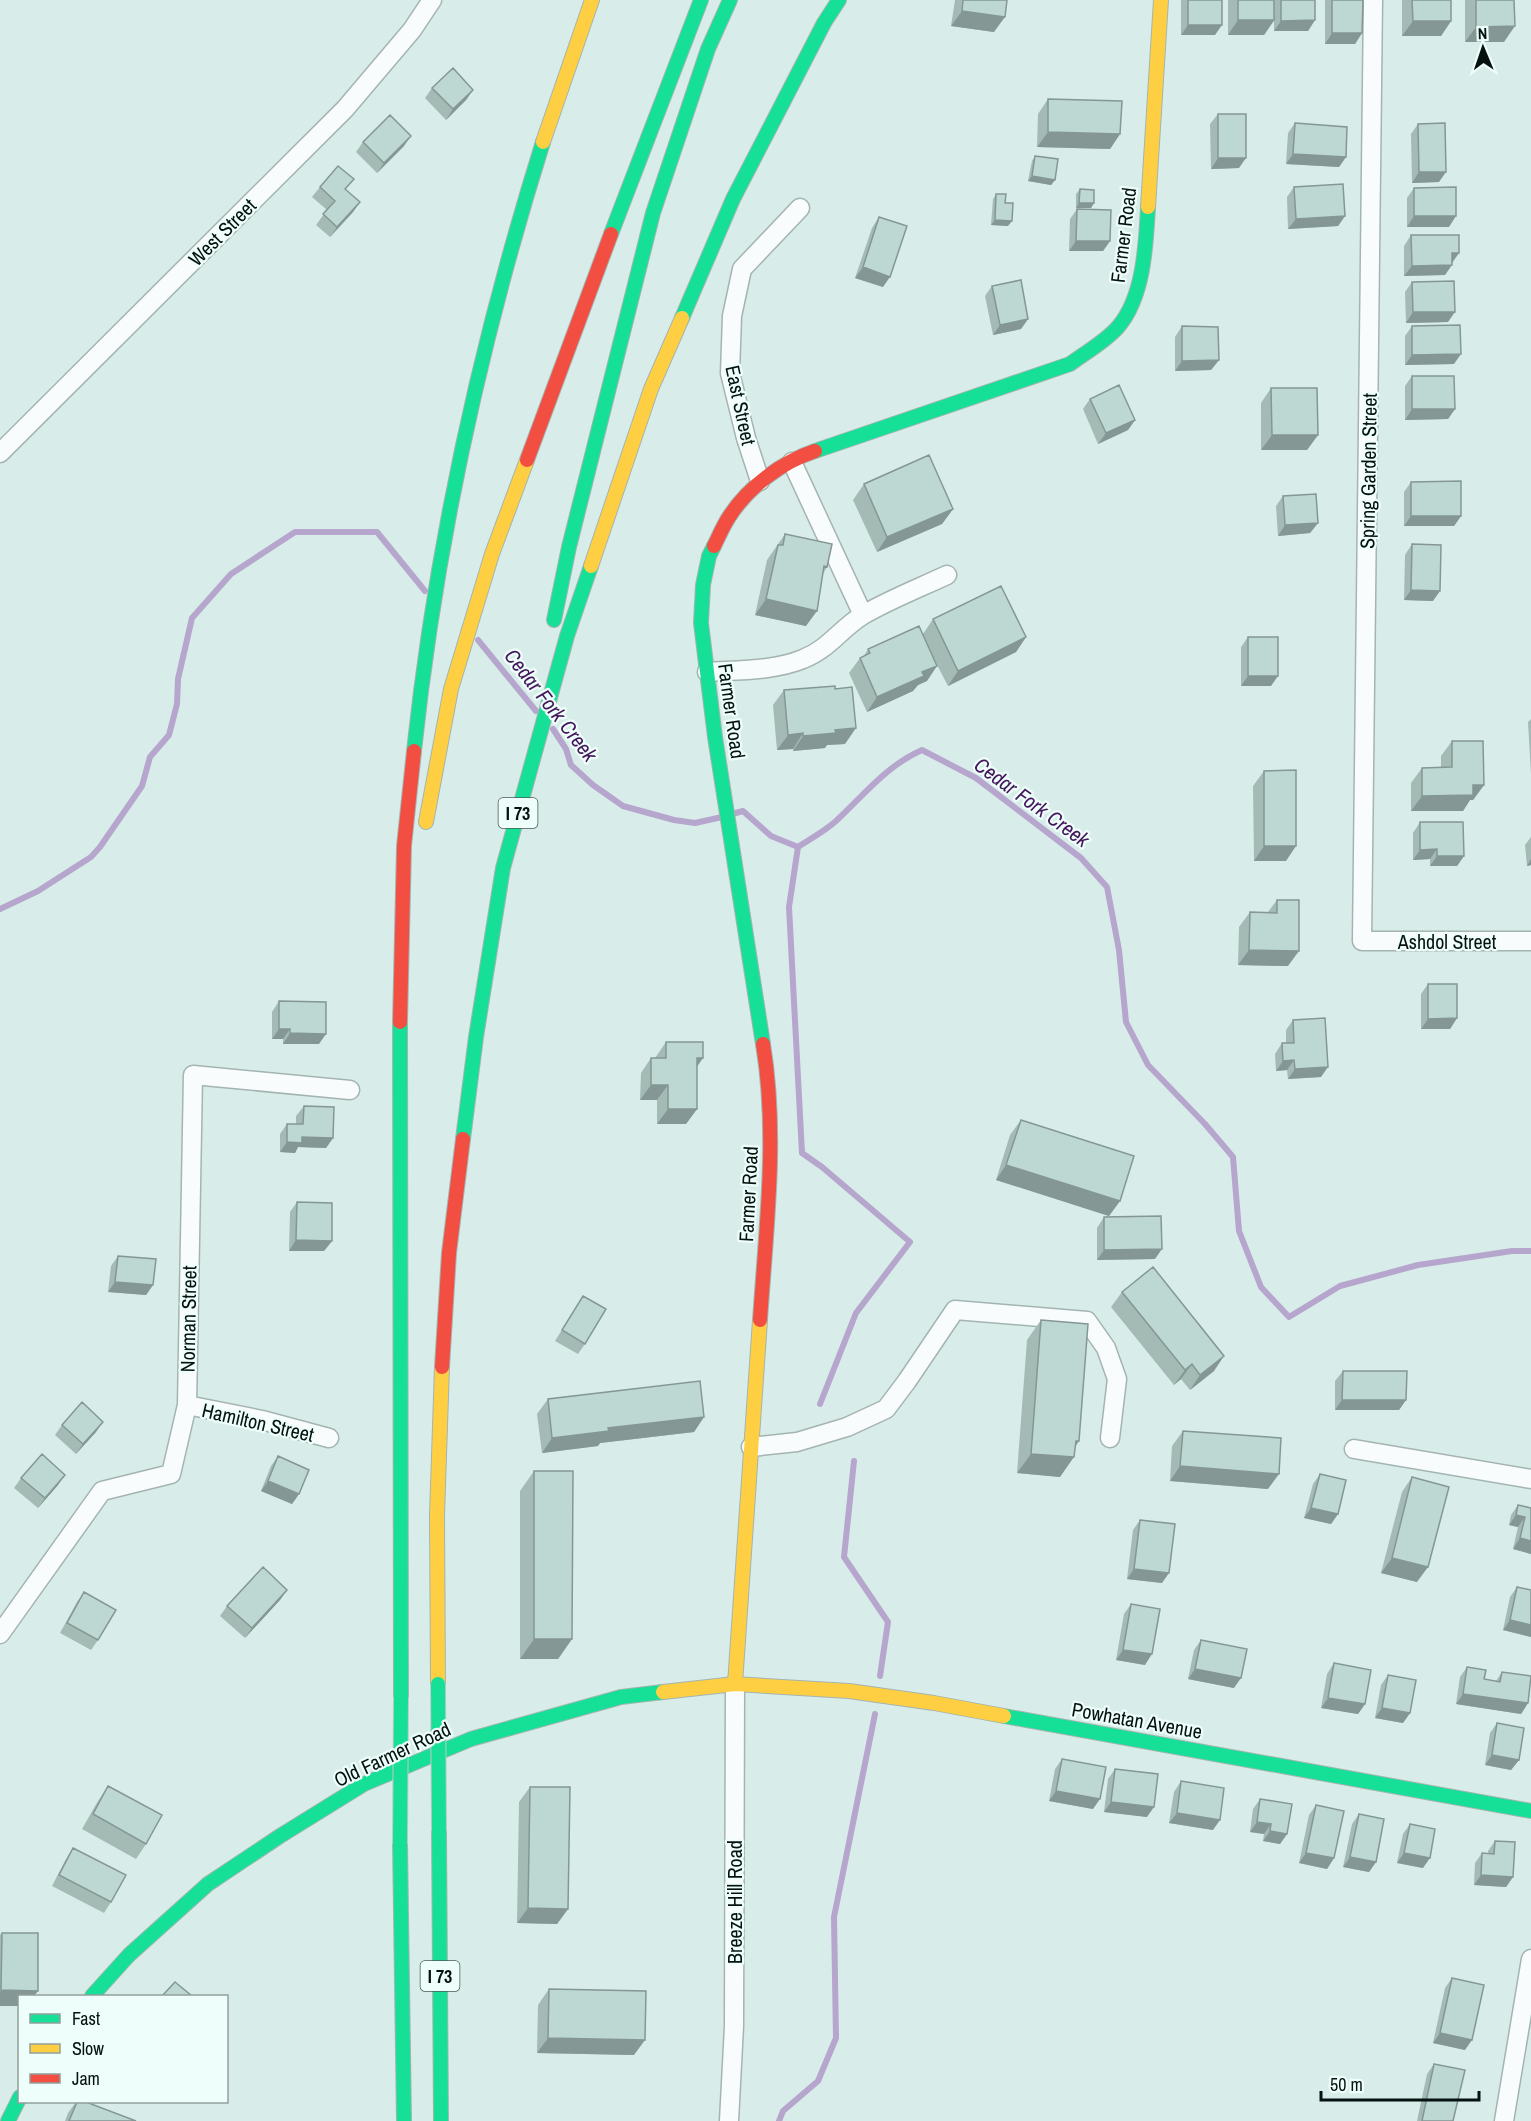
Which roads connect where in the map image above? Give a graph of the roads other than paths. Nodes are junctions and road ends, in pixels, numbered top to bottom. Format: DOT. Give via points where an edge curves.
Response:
graph roads {
  1 [pos="432,0"];
  2 [pos="592,0"];
  3 [pos="701,0"];
  4 [pos="730,0"];
  5 [pos="839,0"];
  6 [pos="1161,0"];
  7 [pos="1373,0"];
  8 [pos="800,208"];
  9 [pos="0,453"];
  10 [pos="792,462"];
  11 [pos="760,482"];
  12 [pos="947,575"];
  13 [pos="863,615"];
  14 [pos="550,639"];
  15 [pos="546,662"];
  16 [pos="707,672"];
  17 [pos="424,833"];
  18 [pos="503,868"];
  19 [pos="417,879"];
  20 [pos="1362,941"];
  21 [pos="1531,941"];
  22 [pos="399,993"];
  23 [pos="350,1090"];
  24 [pos="187,1405"];
  25 [pos="329,1438"];
  26 [pos="1110,1438"];
  27 [pos="751,1447"];
  28 [pos="1354,1449"];
  29 [pos="1531,1479"];
  30 [pos="0,1634"];
  31 [pos="735,1684"];
  32 [pos="1531,1811"];
  33 [pos="1531,1959"];
  34 [pos="93,1995"];
  35 [pos="18,2101"];
  36 [pos="8,2121"];
  37 [pos="404,2121"];
  38 [pos="441,2121"];
  39 [pos="729,2121"];
  40 [pos="1504,2121"];
  1 -- 9 [label="street, West Street" via="412,30 345,109"];
  2 -- 22 [label="main road, I 73" via="529,189 487,335 457,478 425,655 406,828"];
  3 -- 17 [label="main road" via="492,554 451,689"];
  4 -- 14 [label="main road" via="708,49 653,213 569,547"];
  5 -- 18 [label="main road, I 73" via="733,199 651,389 567,636"];
  6 -- 10 [label="main road, Farmer Road" via="1144,256 1136,294 1120,325 1070,364"];
  7 -- 20 [label="street, Spring Garden Street"];
  8 -- 11 [label="street, East Street" via="742,269 732,316 730,373"];
  10 -- 11 [label="main road, Farmer Road"];
  10 -- 13 [label="street"];
  11 -- 16 [label="main road, Farmer Road" via="730,515 709,556 700,623"];
  12 -- 13 [label="street"];
  13 -- 16 [label="street" via="825,648 802,660"];
  15 -- 18 [label="main road"];
  16 -- 27 [label="main road, Farmer Road" via="766,1060 769,1184"];
  18 -- 38 [label="main road, I 73, bridge" via="476,1037 449,1253 442,1362 438,1503"];
  19 -- 22 [label="main road"];
  20 -- 21 [label="street, Ashdol Street"];
  22 -- 37 [label="main road, I 73, bridge"];
  23 -- 24 [label="street, Norman Street" via="193,1075"];
  24 -- 25 [label="street, Hamilton Street"];
  24 -- 30 [label="street, Norman Street" via="171,1474 102,1491"];
  26 -- 27 [label="street" via="1117,1379 1106,1348 1087,1321 955,1310 886,1409 847,1427 797,1442"];
  27 -- 31 [label="main road, Farmer Road"];
  28 -- 29 [label="street"];
  31 -- 32 [label="main road, Powhatan Avenue" via="849,1691 934,1703"];
  31 -- 34 [label="main road, Old Farmer Road" via="621,1697 471,1739 364,1784 208,1884 129,1955"];
  31 -- 39 [label="street, Breeze Hill Road" via="734,2026"];
  33 -- 40 [label="street"];
  35 -- 36 [label="main road"];
}
